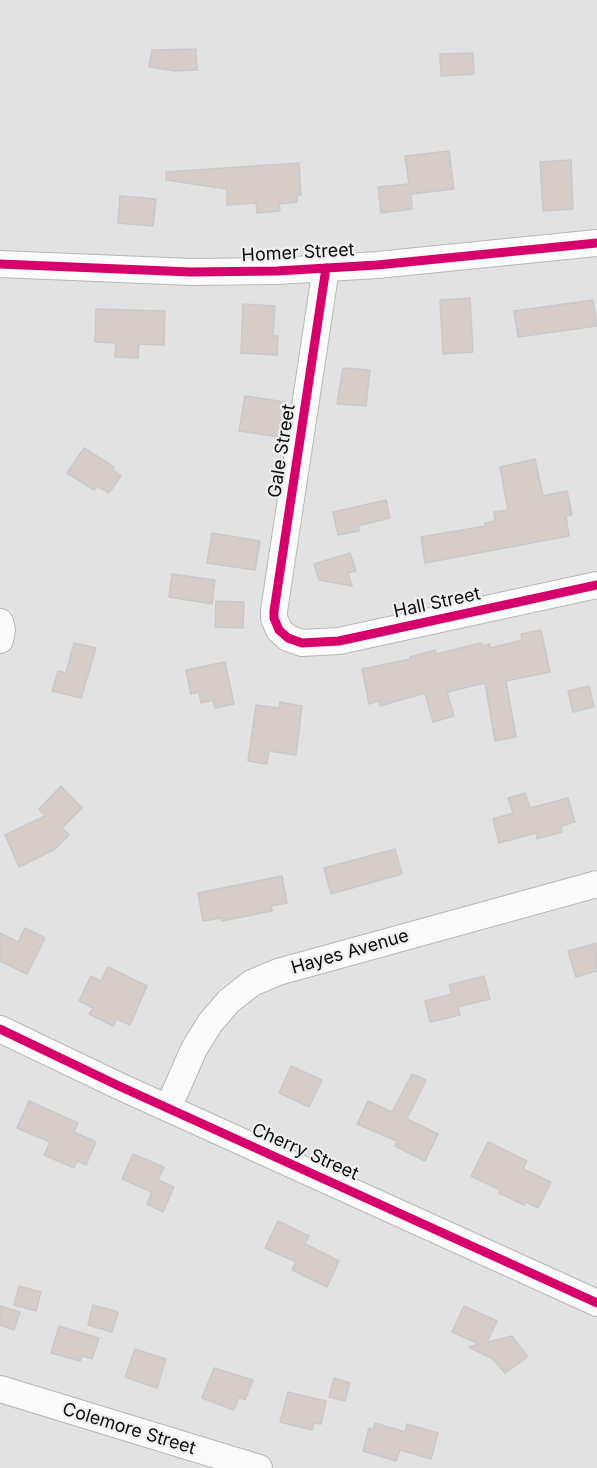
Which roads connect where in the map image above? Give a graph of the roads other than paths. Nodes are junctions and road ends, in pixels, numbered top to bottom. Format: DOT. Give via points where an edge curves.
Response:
graph roads {
  1 [pos="597,243"];
  2 [pos="0,264"];
  3 [pos="327,268"];
  4 [pos="597,585"];
  5 [pos="0,622"];
  6 [pos="284,635"];
  7 [pos="0,640"];
  8 [pos="597,884"];
  9 [pos="0,1029"];
  10 [pos="168,1108"];
  11 [pos="597,1303"];
  12 [pos="0,1389"];
  13 [pos="259,1468"];
  1 -- 3 [label="street, Homer Street"];
  2 -- 3 [label="street, Homer Street" via="203,273"];
  3 -- 6 [label="street, Gale Street" via="274,611 276,624"];
  4 -- 6 [label="street, Hall Street" via="339,641 309,644"];
  5 -- 7 [label="street"];
  8 -- 10 [label="street, Hayes Avenue" via="278,972 252,983 210,1023"];
  9 -- 10 [label="street, Cherry Street"];
  10 -- 11 [label="street, Cherry Street"];
  12 -- 13 [label="street, Colemore Street"];
}
